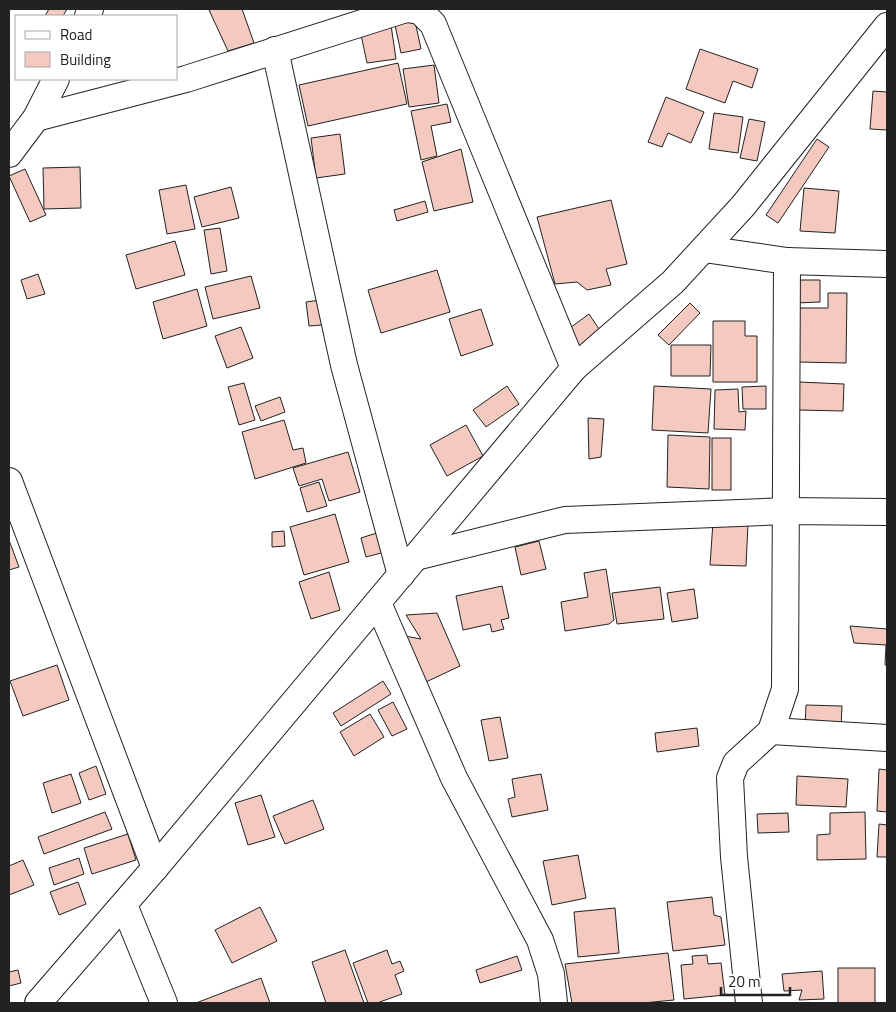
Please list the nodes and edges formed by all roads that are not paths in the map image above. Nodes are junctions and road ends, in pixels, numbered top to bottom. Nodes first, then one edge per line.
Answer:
1 (407, 9) edge
2 (887, 26) edge
3 (275, 50) junction
4 (55, 80) edge
5 (36, 118) junction
6 (9, 154) edge
7 (704, 249) junction
8 (786, 261) junction
9 (887, 264) edge
10 (574, 368) junction
11 (9, 480) edge
12 (786, 510) junction
13 (887, 512) edge
14 (409, 566) junction
15 (378, 603) junction
16 (771, 731) junction
17 (887, 738) edge
18 (155, 868) junction
19 (124, 904) junction
20 (38, 1003) edge
21 (164, 1003) edge
22 (554, 1003) edge
23 (748, 1003) edge

1 - 3 street
1 - 10 street
2 - 7 street
3 - 5 street
3 - 14 street
4 - 5 street
5 - 6 street
7 - 8 street
7 - 10 street
8 - 9 street
8 - 12 street
10 - 14 street
11 - 18 street
12 - 13 street
12 - 14 street
12 - 16 street
14 - 15 street
15 - 18 street
15 - 22 street
16 - 17 street
16 - 23 street
18 - 19 street
19 - 20 street
19 - 21 street

